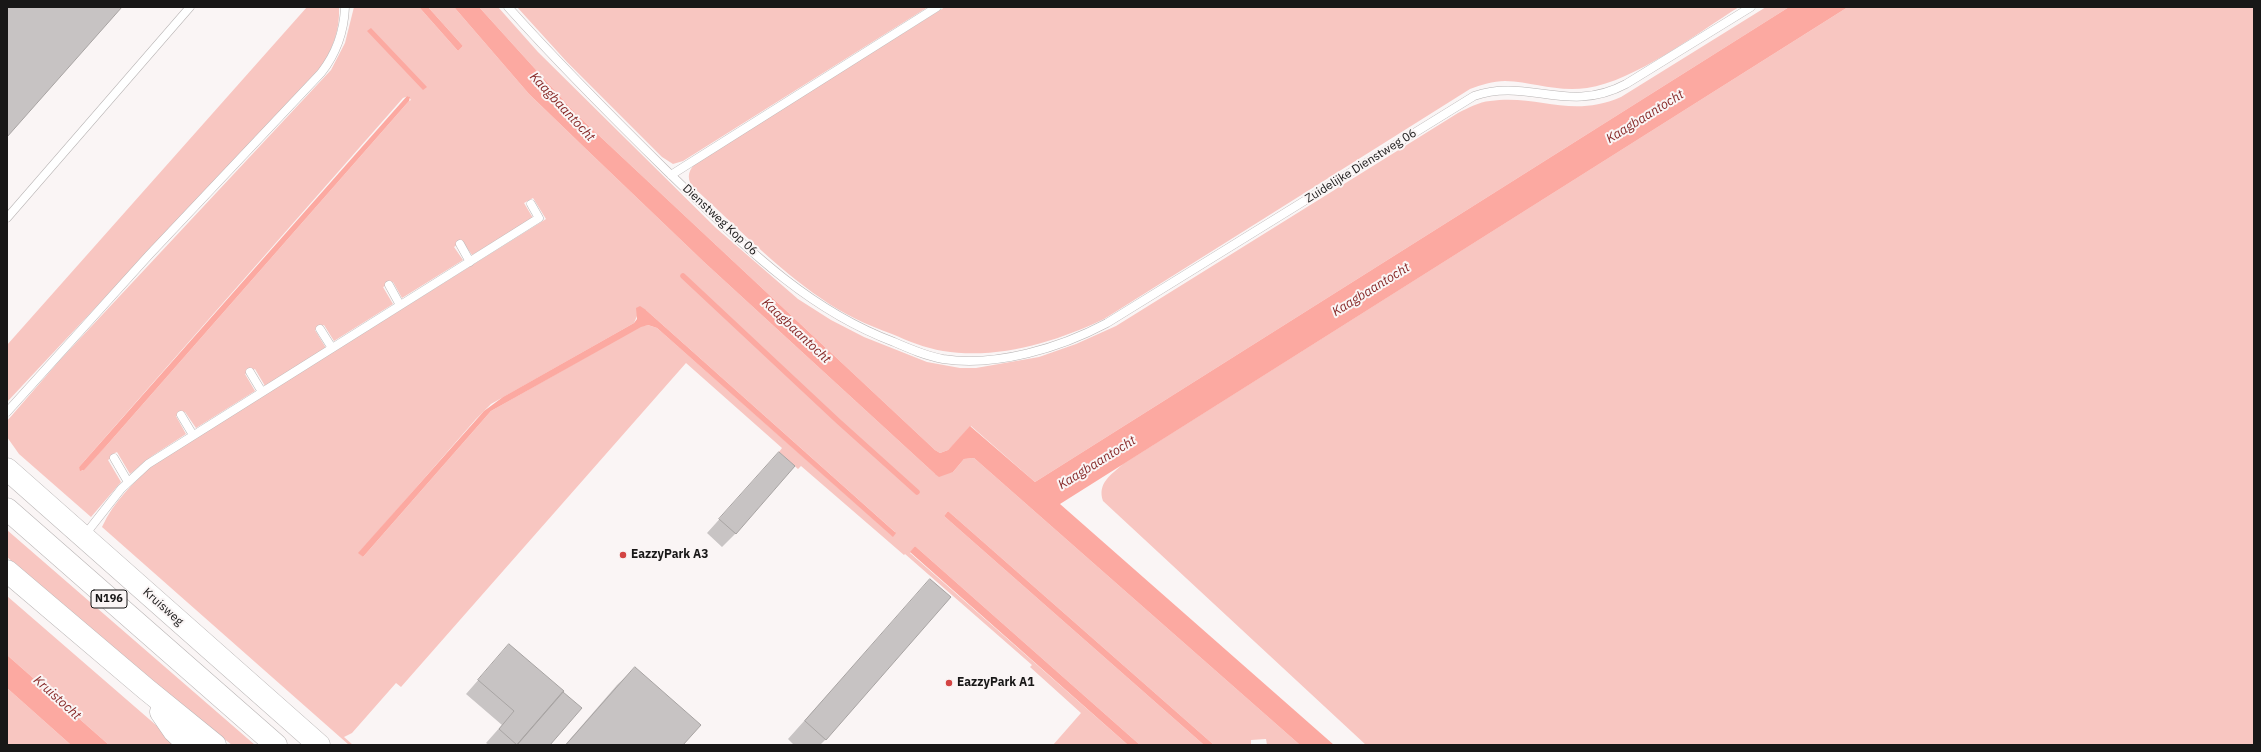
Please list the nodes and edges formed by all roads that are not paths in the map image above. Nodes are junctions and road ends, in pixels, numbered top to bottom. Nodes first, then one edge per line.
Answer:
1 (190, 7) edge
2 (345, 7) edge
3 (508, 7) edge
4 (937, 7) edge
5 (1751, 7) edge
6 (671, 175) junction
7 (530, 204) dead end
8 (7, 218) edge
9 (460, 244) dead end
10 (470, 262) junction
11 (389, 285) dead end
12 (400, 306) junction
13 (320, 329) dead end
14 (332, 348) junction
15 (977, 360) joint
16 (250, 372) dead end
17 (262, 392) junction
18 (7, 412) edge
19 (181, 415) dead end
20 (193, 435) junction
21 (114, 458) dead end
22 (7, 468) edge
23 (128, 482) junction
24 (7, 509) edge
25 (84, 537) junction
26 (7, 571) edge
27 (146, 689) junction
28 (189, 745) edge
29 (215, 745) edge
30 (276, 745) edge
31 (319, 745) edge

1 - 8 lane
2 - 18 lane
3 - 6 lane, Dienstweg Kop 06
4 - 6 lane
5 - 15 lane, Zuidelijke Dienstweg 06
6 - 15 lane, Dienstweg Kop 06
7 - 10 lane
9 - 10 lane
10 - 12 lane
11 - 12 lane
12 - 14 lane
13 - 14 lane
14 - 17 lane
16 - 17 lane
17 - 20 lane
19 - 20 lane
20 - 23 lane
21 - 23 lane
22 - 25 main road, Kruisweg
23 - 25 lane
24 - 30 main road, N196
25 - 31 main road, Kruisweg
26 - 27 main road
27 - 28 main road
27 - 29 main road

